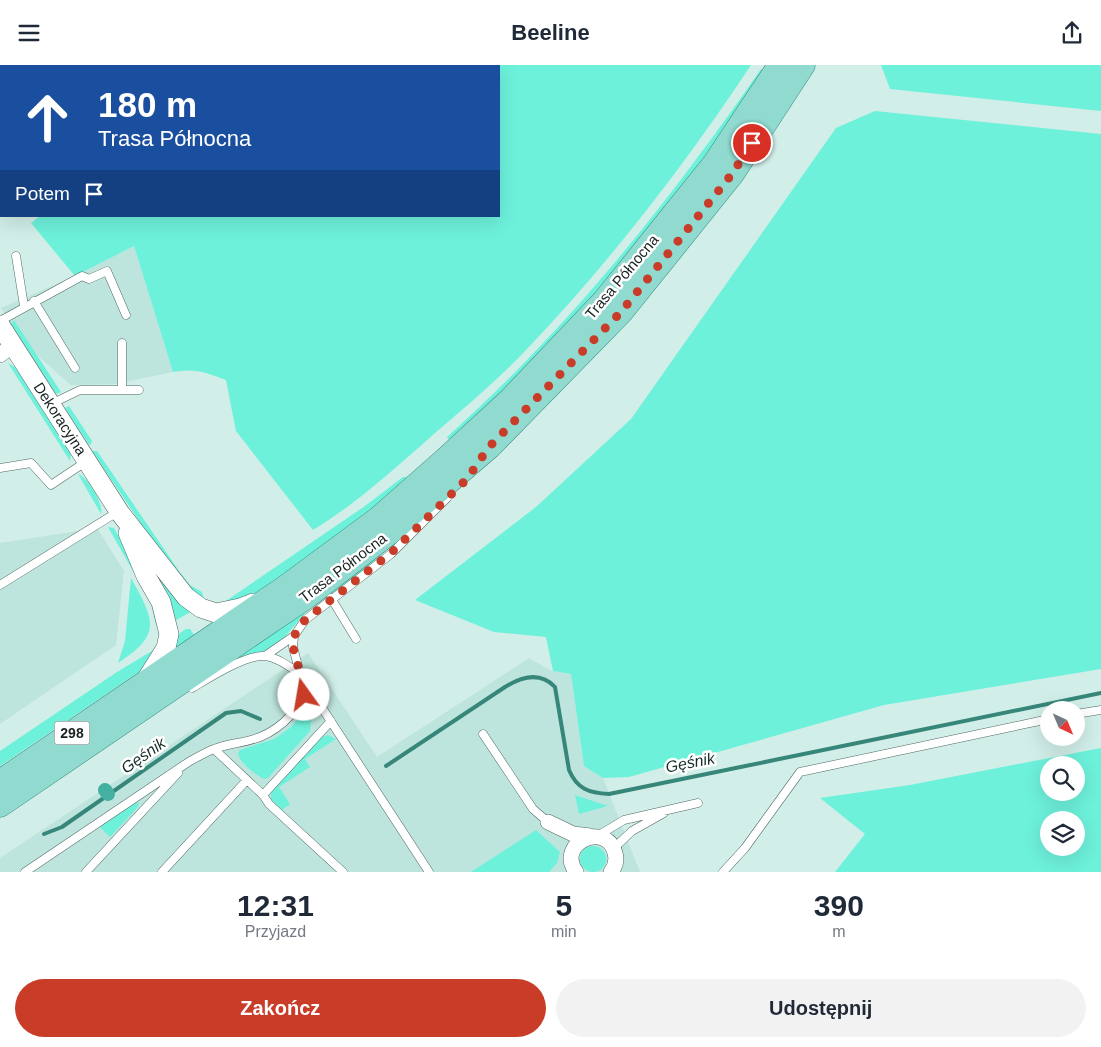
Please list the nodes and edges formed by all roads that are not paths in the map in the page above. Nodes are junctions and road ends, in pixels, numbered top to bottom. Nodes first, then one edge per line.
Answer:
1 (780, 65) edge
2 (803, 65) edge
3 (16, 256) dead end
4 (34, 301) junction
5 (24, 306) junction
6 (126, 315) dead end
7 (0, 321) edge
8 (0, 325) edge
9 (122, 343) dead end
10 (6, 350) edge
11 (75, 368) dead end
12 (122, 390) junction
13 (139, 390) dead end
14 (51, 404) junction
15 (489, 447) junction
16 (87, 461) junction
17 (0, 468) edge
18 (467, 479) dead end
19 (455, 490) dead end
20 (119, 512) junction
21 (0, 585) edge
22 (286, 587) junction
23 (331, 598) junction
24 (294, 636) junction
25 (356, 639) dead end
26 (265, 656) junction
27 (300, 674) junction
28 (144, 684) junction
29 (307, 684) junction
30 (180, 695) dead end
31 (164, 705) dead end
32 (1101, 710) edge
33 (1085, 713) edge
34 (331, 721) junction
35 (1040, 721) edge
36 (123, 722) junction
37 (483, 733) dead end
38 (214, 749) junction
39 (190, 761) junction
40 (247, 780) junction
41 (0, 782) edge
42 (263, 795) junction
43 (698, 803) dead end
44 (0, 805) edge
45 (672, 808) junction
46 (548, 822) junction
47 (593, 836) junction
48 (615, 864) edge
49 (570, 865) edge
50 (25, 872) edge
51 (86, 872) edge
52 (162, 872) edge
53 (343, 872) edge
54 (429, 872) edge
55 (723, 872) edge

1 - 22 main road, Trasa Północna / 298
2 - 15 main road, Trasa Północna / 298
3 - 5 lane
4 - 5 lane
4 - 6 lane
4 - 11 lane
5 - 7 lane
8 - 10 street, Dekoracyjna
9 - 12 lane
10 - 14 street, Dekoracyjna
12 - 13 lane
12 - 14 lane
14 - 16 street, Dekoracyjna
15 - 18 lane
15 - 36 main road, Trasa Północna / 298
16 - 17 lane
16 - 20 street, Dekoracyjna
19 - 23 lane
20 - 21 lane
20 - 22 street, Dekoracyjna
20 - 28 street, Dekoracyjna
22 - 28 main road, Trasa Północna / 298
23 - 24 lane
23 - 25 lane
24 - 26 lane
24 - 27 lane
26 - 27 lane
26 - 30 lane
27 - 29 lane
28 - 41 main road, Trasa Północna / 298
29 - 34 lane
29 - 38 lane
31 - 36 lane
32 - 33 lane
34 - 42 lane
34 - 54 lane
35 - 55 lane
36 - 44 main road, Trasa Północna / 298
37 - 46 lane
38 - 39 lane
38 - 40 lane
39 - 50 lane
39 - 51 lane
40 - 42 lane
40 - 52 lane
42 - 53 lane
43 - 45 lane
45 - 47 lane
45 - 48 lane
46 - 47 street
46 - 49 street
47 - 48 street
47 - 49 street

